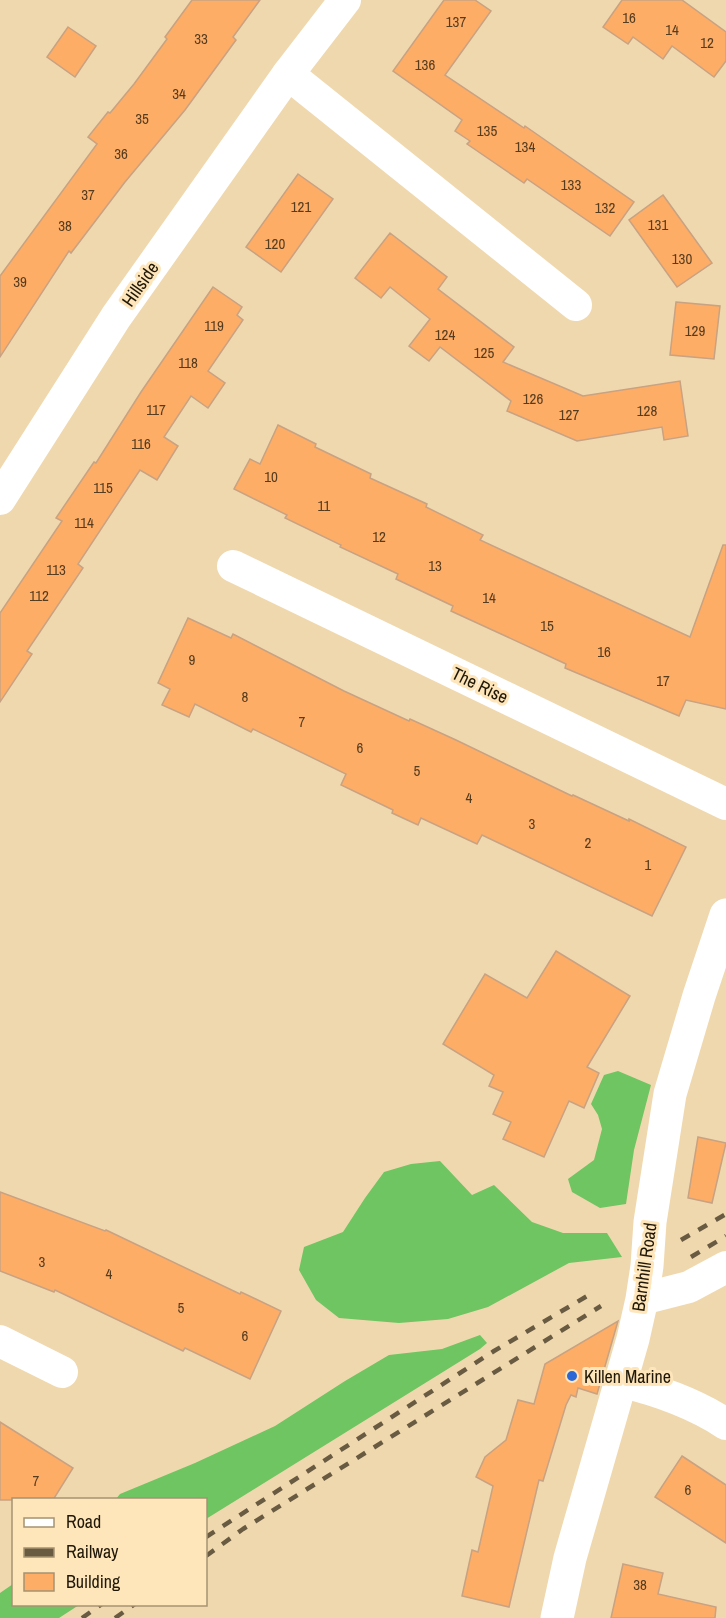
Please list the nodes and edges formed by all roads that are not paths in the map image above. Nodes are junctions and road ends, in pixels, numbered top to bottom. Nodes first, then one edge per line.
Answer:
1 (345, 0) edge
2 (288, 74) junction
3 (576, 305) dead end
4 (0, 499) edge
5 (233, 566) dead end
6 (726, 804) edge
7 (726, 915) edge
8 (726, 1267) edge
9 (642, 1299) junction
10 (0, 1341) edge
11 (62, 1372) dead end
12 (619, 1381) junction
13 (726, 1424) edge
14 (557, 1618) edge

1 - 2 street, Hillside
2 - 3 street
2 - 4 street, Hillside
5 - 6 street, The Rise
7 - 9 main road, Barnhill Road
8 - 9 street
9 - 12 main road, Barnhill Road
10 - 11 street
12 - 13 street
12 - 14 main road, Barnhill Road

